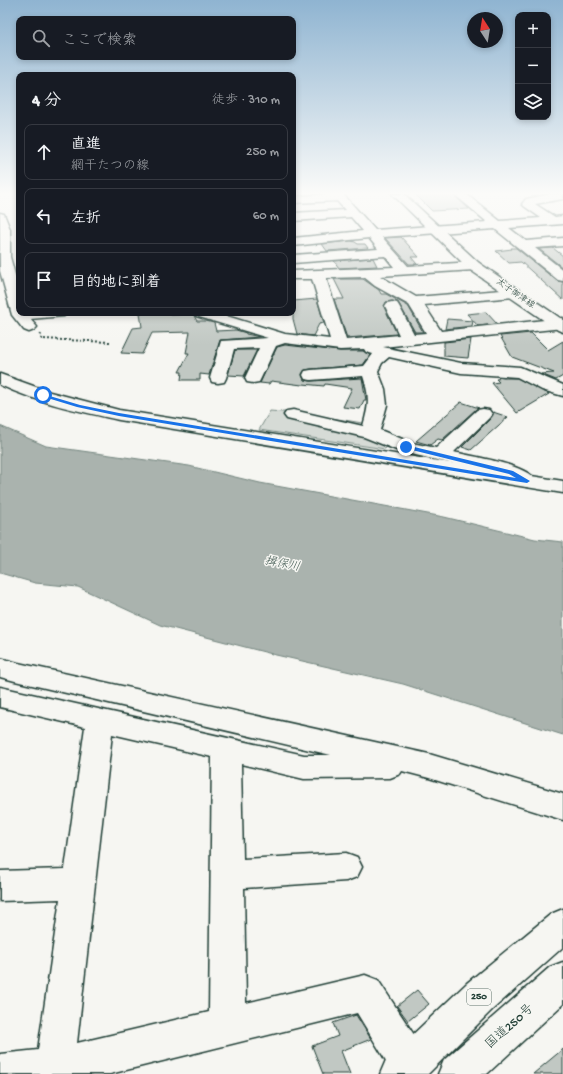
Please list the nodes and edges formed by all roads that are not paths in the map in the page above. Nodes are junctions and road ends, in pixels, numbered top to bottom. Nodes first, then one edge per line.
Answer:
1 (3, 244) edge
2 (380, 244) edge
3 (450, 244) edge
4 (535, 244) edge
5 (523, 245) joint
6 (16, 247) edge
7 (3, 248) junction
8 (387, 252) junction
9 (296, 259) edge
10 (563, 263) edge
11 (548, 265) junction
12 (474, 266) junction
13 (8, 270) edge
14 (404, 270) junction
15 (367, 273) junction
16 (296, 275) edge
17 (318, 275) junction
18 (563, 277) edge
19 (514, 293) junction
20 (16, 296) edge
21 (414, 302) junction
22 (392, 306) dead end
23 (22, 316) edge
24 (46, 316) edge
25 (209, 316) edge
26 (561, 324) edge
27 (433, 337) junction
28 (409, 339) junction
29 (276, 341) junction
30 (346, 345) junction
31 (385, 352) junction
32 (412, 357) junction
33 (370, 371) junction
34 (311, 375) dead end
35 (0, 378) edge
36 (218, 378) dead end
37 (253, 378) dead end
38 (563, 391) edge
39 (483, 414) dead end
40 (293, 415) dead end
41 (371, 429) junction
42 (440, 455) junction
43 (527, 481) junction
44 (563, 487) edge
45 (0, 667) edge
46 (0, 697) edge
47 (100, 720) junction
48 (226, 750) junction
49 (430, 766) junction
50 (563, 807) edge
51 (346, 867) dead end
52 (226, 875) junction
53 (79, 883) junction
54 (0, 886) edge
55 (563, 925) edge
56 (563, 980) edge
57 (228, 1026) junction
58 (405, 1069) edge
59 (55, 1071) edge
60 (0, 1073) edge
61 (458, 1074) edge

1 - 7 main road
2 - 8 main road
3 - 12 main road, 太子御津線
4 - 5 main road
5 - 11 main road
6 - 7 main road
7 - 13 main road
8 - 9 main road
8 - 14 main road
10 - 11 main road
11 - 18 main road
12 - 14 main road
12 - 19 main road, 太子御津線
13 - 20 main road
14 - 15 main road
15 - 17 main road
15 - 21 main road
16 - 17 main road
17 - 30 main road
19 - 21 main road
19 - 26 main road, 太子御津線
21 - 27 main road
22 - 28 main road
23 - 24 main road
25 - 29 main road
26 - 27 main road
27 - 28 main road
27 - 32 main road
28 - 30 main road
29 - 30 main road
29 - 36 main road
29 - 37 main road
30 - 31 main road
31 - 32 main road
31 - 33 main road
32 - 38 main road
33 - 34 main road
33 - 41 main road
35 - 43 main road
39 - 42 main road
40 - 41 main road
41 - 42 main road
42 - 43 main road
43 - 44 main road
45 - 49 main road
46 - 47 main road
47 - 48 main road
47 - 53 main road
48 - 49 main road
48 - 52 main road
49 - 50 main road
51 - 52 main road
52 - 57 main road
53 - 54 main road
53 - 59 main road
55 - 58 main road, 250
56 - 61 main road, 国道250号
57 - 58 main road
57 - 59 main road
59 - 60 main road

